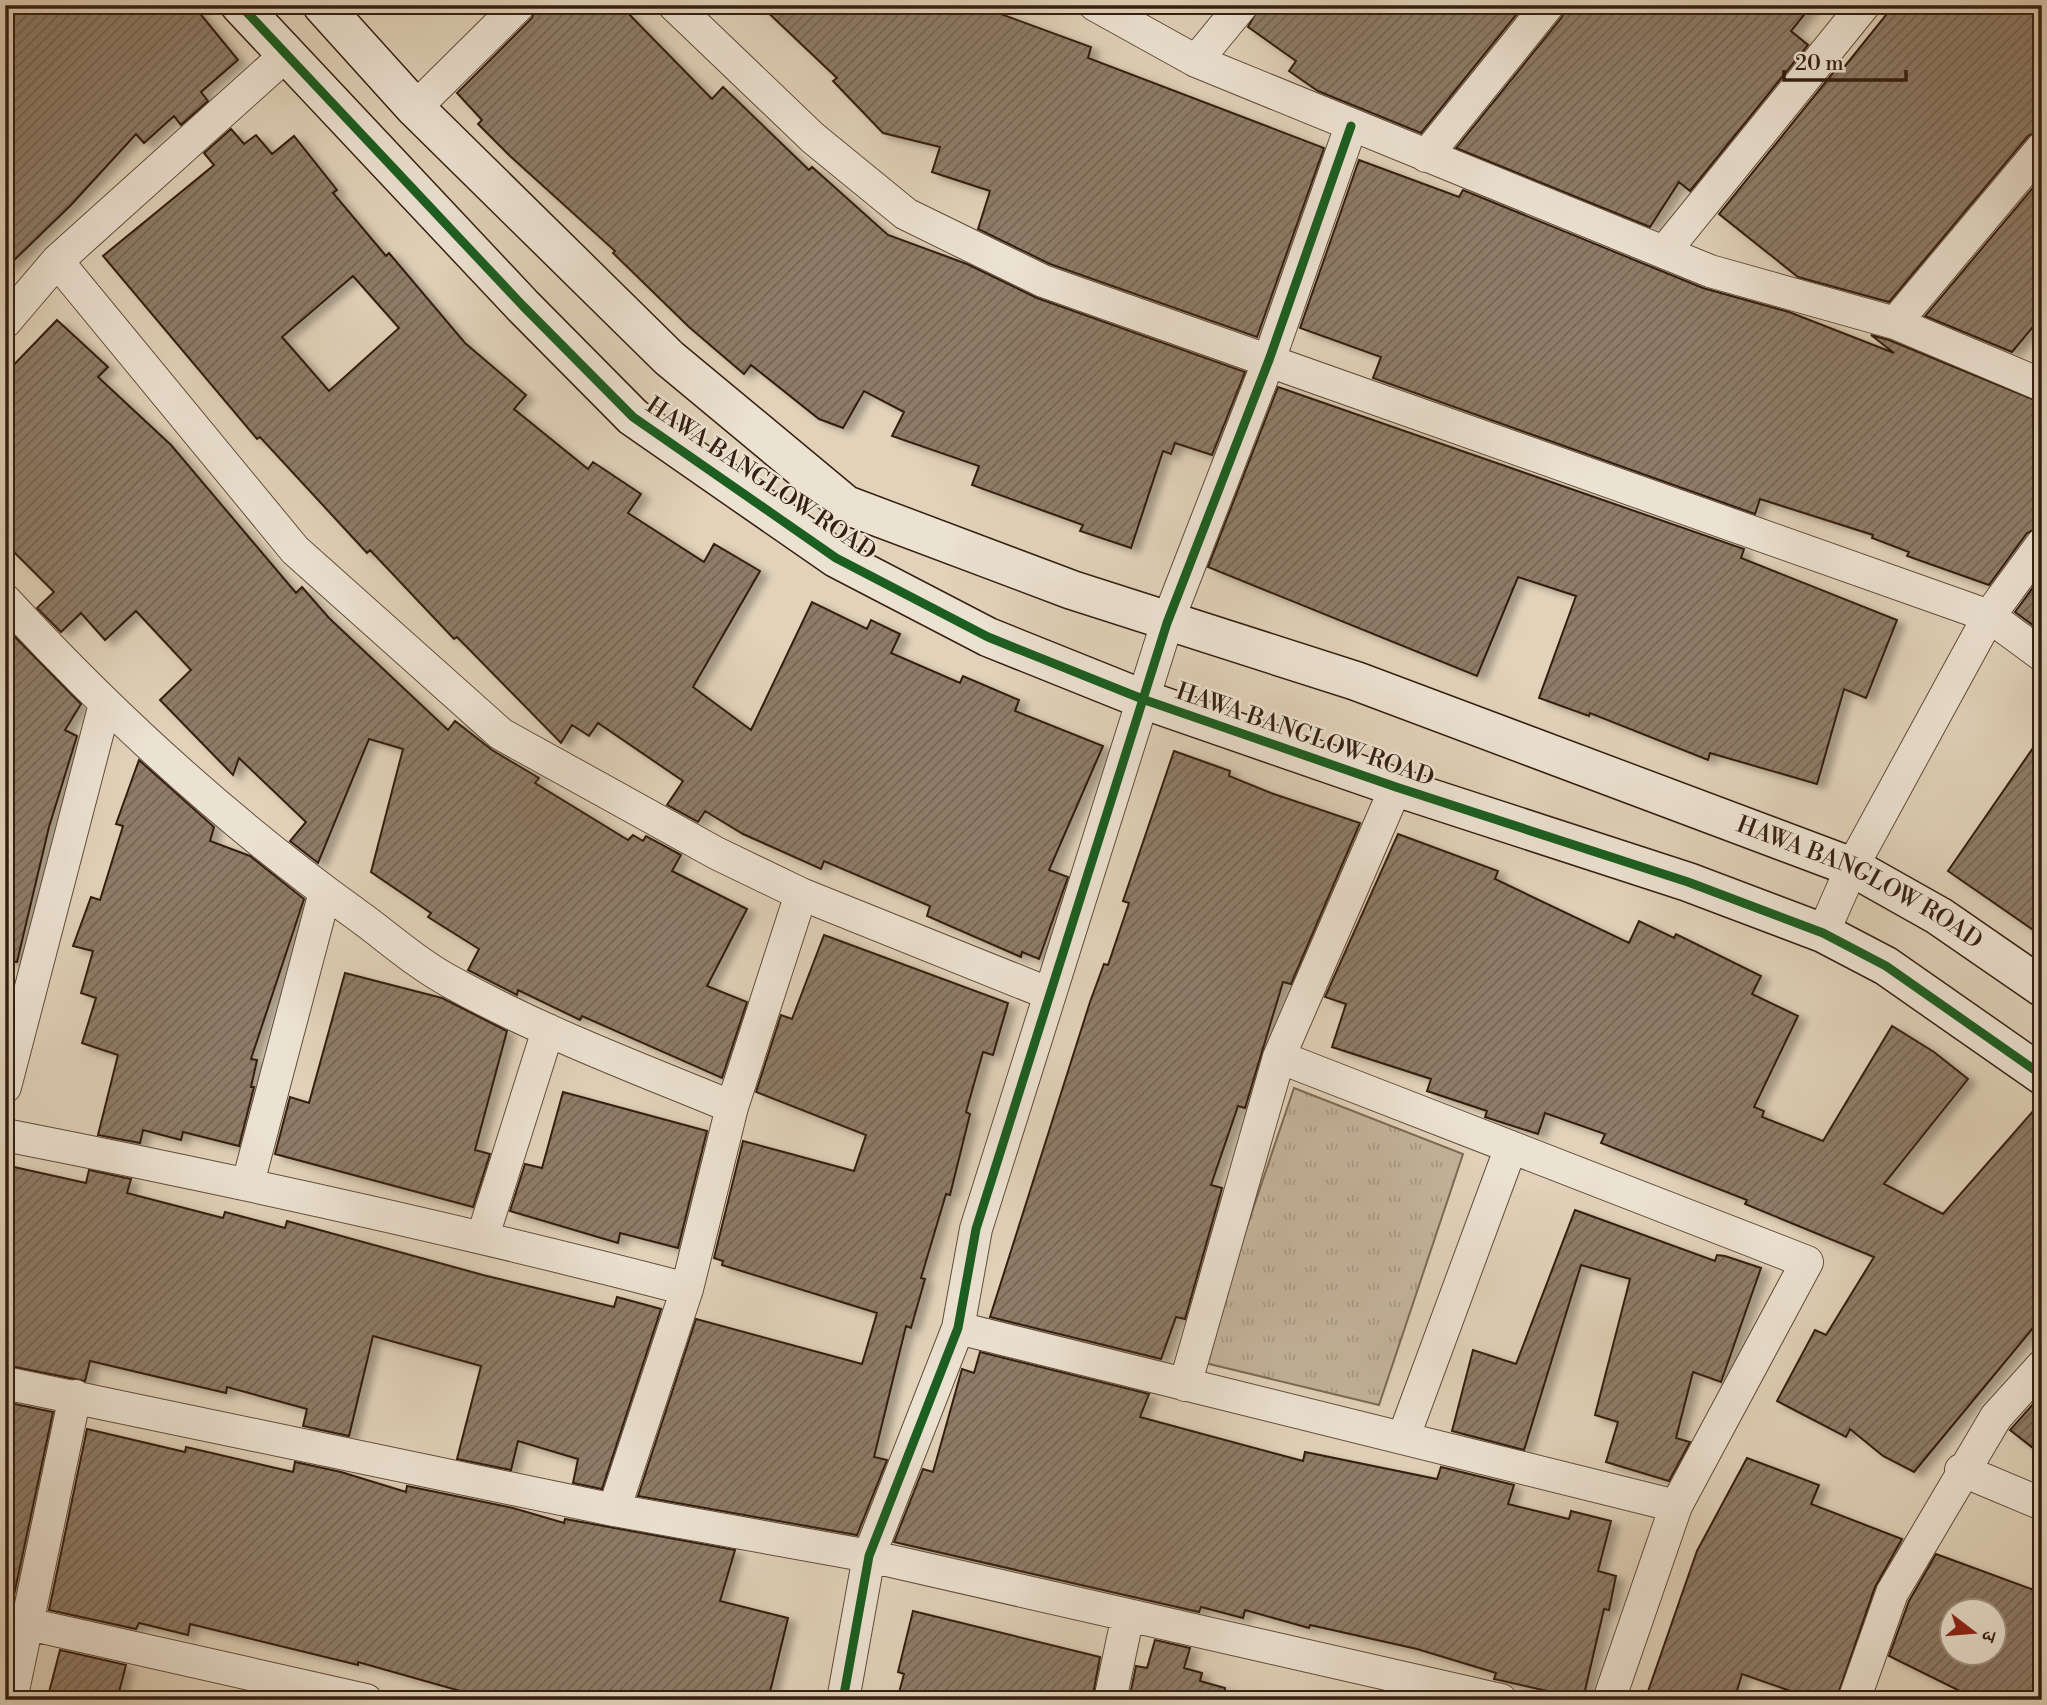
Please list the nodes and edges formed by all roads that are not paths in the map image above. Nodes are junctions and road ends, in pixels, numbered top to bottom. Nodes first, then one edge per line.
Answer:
1 (240, 5) edge
2 (322, 5) edge
3 (519, 5) edge
4 (674, 5) edge
5 (1095, 5) edge
6 (1242, 5) edge
7 (1548, 5) edge
8 (1864, 5) edge
9 (287, 54) junction
10 (1196, 61) junction
11 (415, 108) junction
12 (1351, 126) junction
13 (2042, 148) edge
14 (1426, 156) junction
15 (1664, 252) junction
16 (57, 261) junction
17 (5, 322) edge
18 (1895, 323) junction
19 (1269, 360) junction
20 (2042, 385) edge
21 (2042, 544) edge
22 (5, 600) edge
23 (1989, 616) junction
24 (1167, 623) junction
25 (2042, 655) edge
26 (1145, 700) junction
27 (105, 704) junction
28 (1396, 787) junction
29 (1852, 867) junction
30 (325, 892) junction
31 (801, 894) junction
32 (1823, 933) junction
33 (2042, 987) edge
34 (1050, 994) junction
35 (548, 1030) junction
36 (1279, 1057) junction
37 (2042, 1075) edge
38 (5, 1087) edge
39 (732, 1107) junction
40 (5, 1135) edge
41 (1511, 1147) junction
42 (247, 1183) junction
43 (483, 1236) junction
44 (687, 1289) junction
45 (958, 1328) junction
46 (2042, 1366) edge
47 (5, 1382) edge
48 (1185, 1384) junction
49 (75, 1396) junction
50 (1404, 1436) junction
51 (1961, 1470) junction
52 (2042, 1504) edge
53 (1676, 1506) junction
54 (614, 1510) junction
55 (869, 1556) junction
56 (1128, 1615) junction
57 (28, 1624) junction
58 (11, 1700) edge
59 (366, 1700) edge
60 (843, 1700) edge
61 (1110, 1700) edge
62 (1501, 1700) edge
63 (1609, 1700) edge
64 (1854, 1700) edge

1 - 9 street, HAWA BANGLOW ROAD
2 - 11 street, HAWA BANGLOW ROAD
3 - 11 street
4 - 19 street
5 - 10 street
6 - 10 street
7 - 14 street
8 - 15 street
9 - 16 street
9 - 26 street, HAWA BANGLOW ROAD
10 - 12 street
11 - 24 street, HAWA BANGLOW ROAD
12 - 14 street
12 - 19 street
13 - 18 street
14 - 15 street
15 - 18 street
16 - 17 street
16 - 31 street
18 - 20 street
19 - 23 street
19 - 24 street
21 - 23 street
22 - 27 street
23 - 25 street
23 - 29 street
24 - 26 street
24 - 29 street, HAWA BANGLOW ROAD
26 - 28 street, HAWA BANGLOW ROAD
26 - 34 street
27 - 30 street
27 - 38 street
28 - 32 street, HAWA BANGLOW ROAD
28 - 36 street
29 - 32 street
29 - 33 street, HAWA BANGLOW ROAD
30 - 35 street
30 - 42 street
31 - 34 street
31 - 39 street
32 - 37 street, HAWA BANGLOW ROAD
34 - 45 street
35 - 39 street
35 - 43 street
36 - 41 street
36 - 48 street
39 - 44 street
40 - 42 street
41 - 50 street
41 - 53 street
42 - 43 street
43 - 44 street
44 - 54 street
45 - 48 street
45 - 55 street
46 - 51 street
47 - 49 street
48 - 50 street
49 - 54 street
49 - 57 street
50 - 53 street
51 - 52 street
51 - 64 street
53 - 63 street
54 - 55 street
55 - 56 street
55 - 60 street
56 - 61 street
56 - 62 street
57 - 58 street
57 - 59 street

